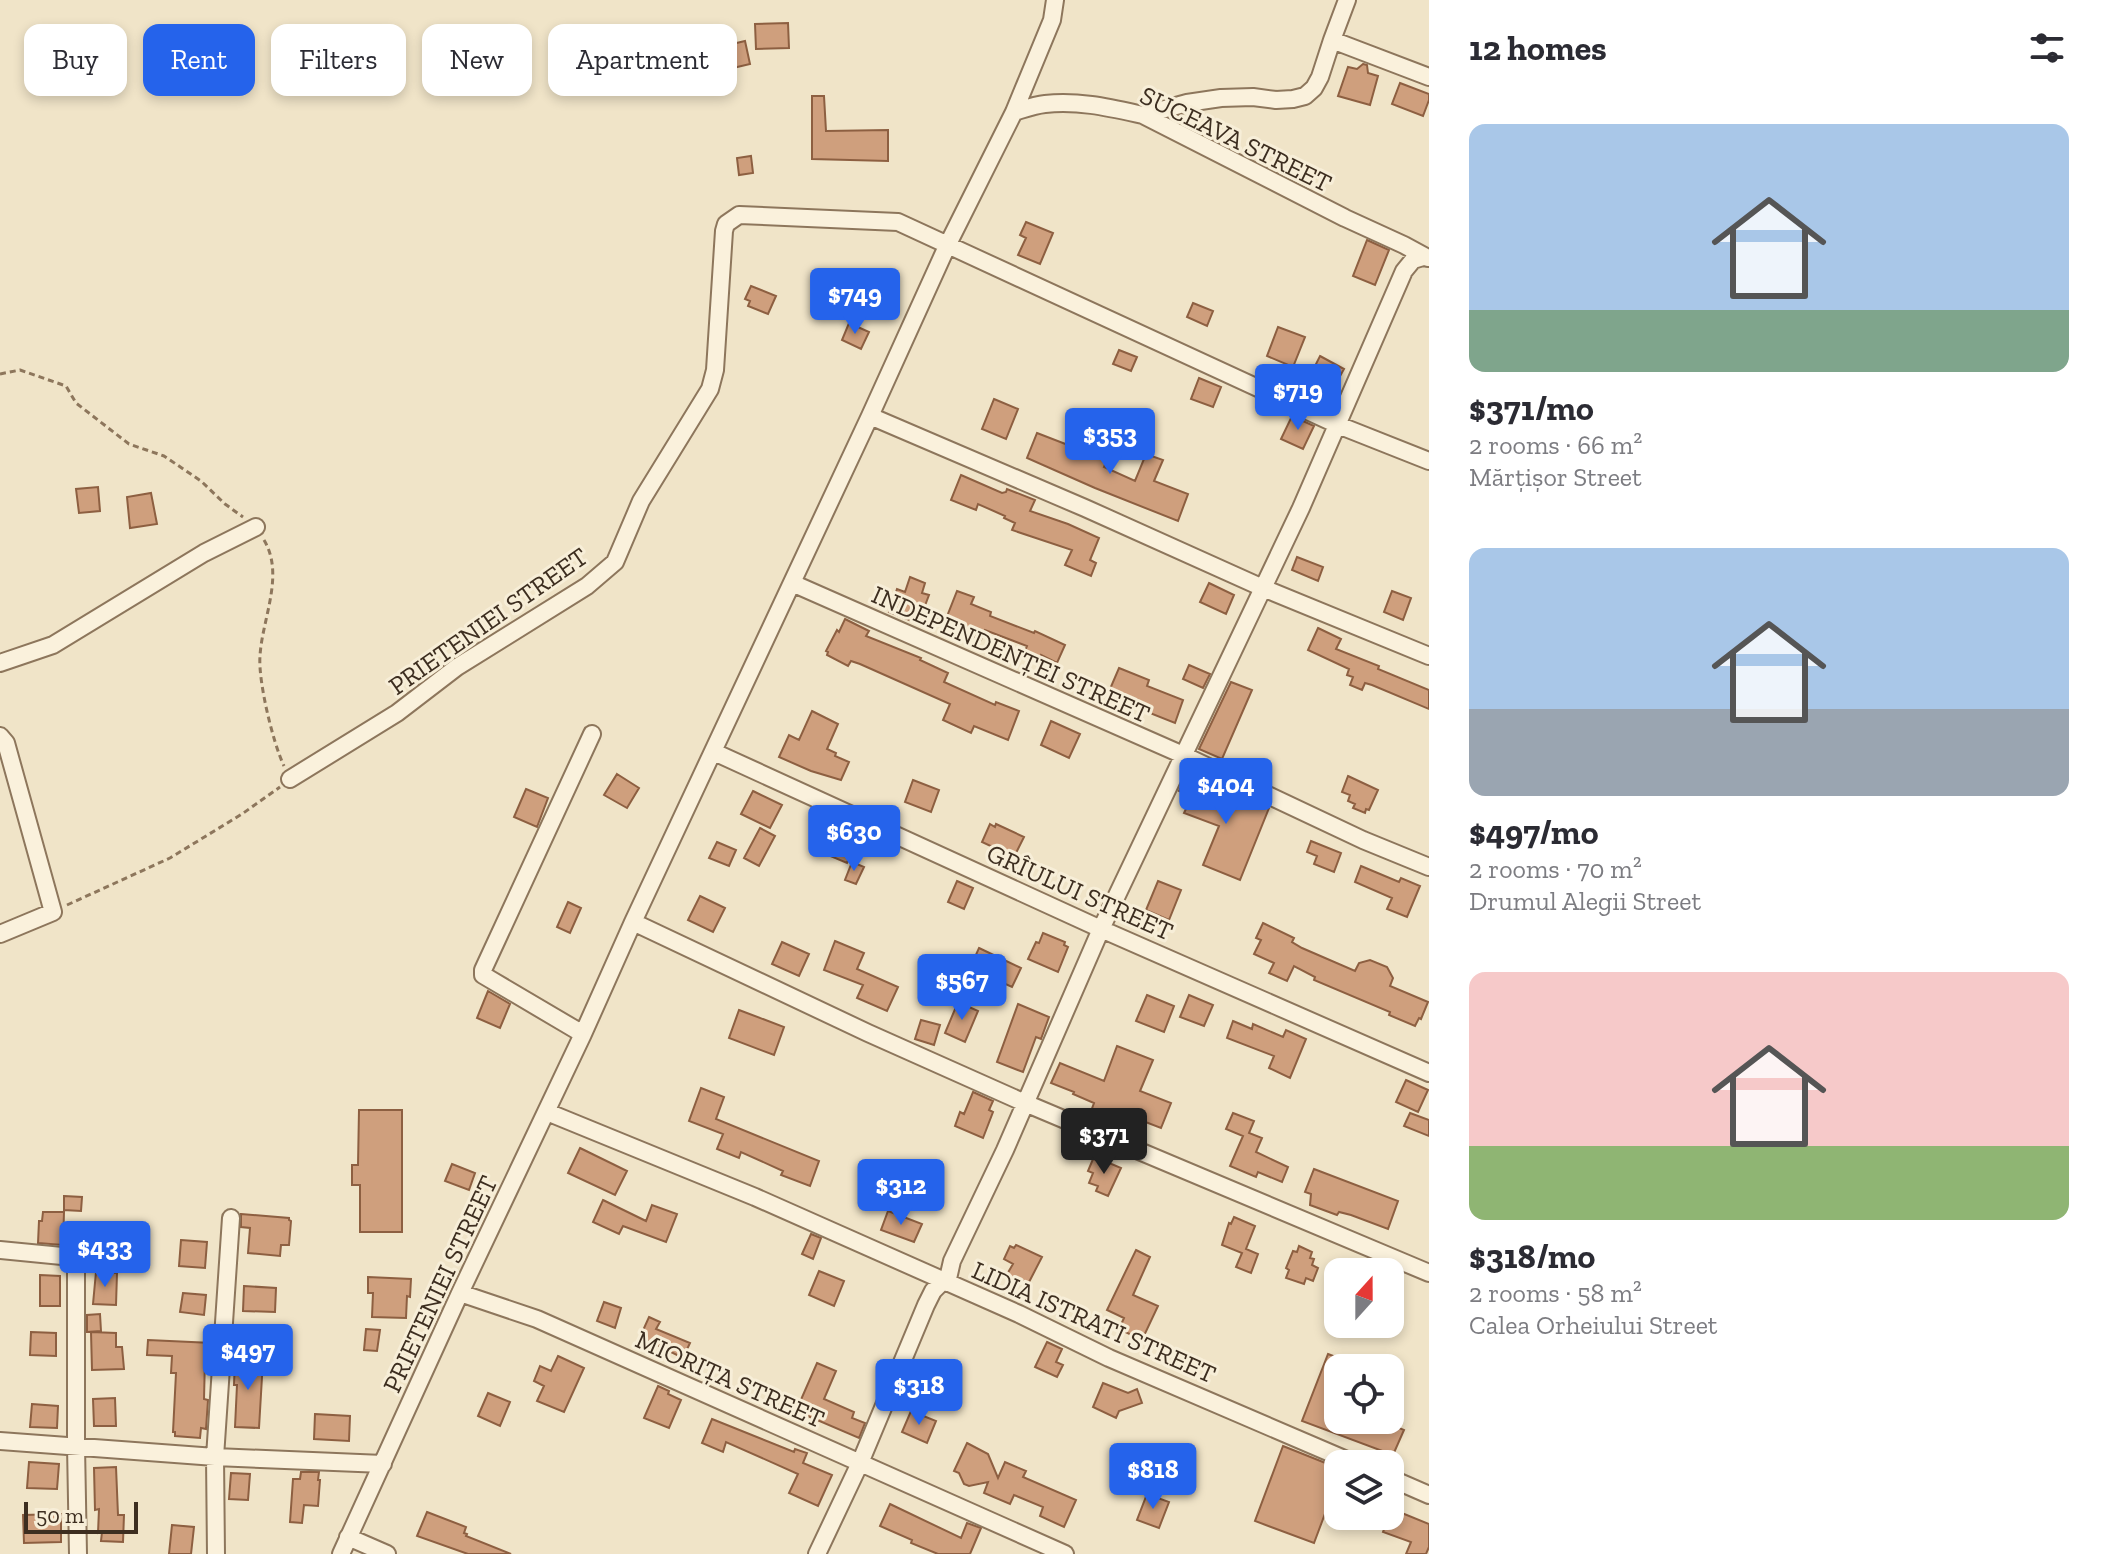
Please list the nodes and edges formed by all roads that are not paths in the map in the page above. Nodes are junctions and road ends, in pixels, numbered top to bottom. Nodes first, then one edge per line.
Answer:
1 (1055, 0) edge
2 (1347, 0) edge
3 (1332, 40) junction
4 (1429, 77) edge
5 (1014, 112) junction
6 (1143, 115) junction
7 (948, 244) junction
8 (1426, 258) edge
9 (870, 416) junction
10 (1338, 425) junction
11 (1429, 461) edge
12 (256, 527) road end
13 (792, 583) junction
14 (1263, 588) junction
15 (1429, 656) edge
16 (0, 663) edge
17 (592, 734) dead end
18 (0, 736) edge
19 (714, 752) junction
20 (1183, 755) junction
21 (290, 779) road end
22 (1429, 867) edge
23 (633, 922) junction
24 (1101, 929) junction
25 (0, 934) edge
26 (583, 1034) junction
27 (1429, 1073) edge
28 (1025, 1103) junction
29 (547, 1112) junction
30 (231, 1218) dead end
31 (0, 1250) edge
32 (1429, 1273) edge
33 (945, 1282) junction
34 (460, 1293) junction
35 (0, 1441) edge
36 (76, 1446) junction
37 (1324, 1450) edge
38 (215, 1457) junction
39 (860, 1463) junction
40 (383, 1464) junction
41 (1404, 1484) edge
42 (1429, 1495) edge
43 (348, 1537) junction
44 (78, 1554) edge
45 (216, 1554) edge
46 (341, 1554) edge
47 (387, 1554) edge
48 (817, 1554) edge
49 (1065, 1554) edge

1 - 5 street, PRIETENIEI STREET
2 - 3 street
3 - 4 street
3 - 6 street
5 - 6 street, SUCEAVA STREET
5 - 7 street, PRIETENIEI STREET
6 - 8 street, SUCEAVA STREET
7 - 9 street, PRIETENIEI STREET
7 - 10 street
7 - 21 street, PRIETENIEI STREET
8 - 10 street
9 - 13 street, PRIETENIEI STREET
9 - 14 street
10 - 11 street
10 - 14 street
12 - 16 street
13 - 19 street, PRIETENIEI STREET
13 - 20 street, INDEPENDENȚEI STREET
14 - 15 street
14 - 20 street
17 - 26 street
18 - 25 street
19 - 23 street, PRIETENIEI STREET
19 - 24 street, GRÎULUI STREET
20 - 22 street, INDEPENDENȚEI STREET
20 - 24 street
23 - 26 street, PRIETENIEI STREET
23 - 28 street
24 - 27 street, GRÎULUI STREET
24 - 28 street
26 - 29 street, PRIETENIEI STREET
28 - 32 street
28 - 33 street
29 - 33 street, LIDIA ISTRATI STREET
29 - 34 street, PRIETENIEI STREET
30 - 38 street
31 - 36 street
33 - 37 street, LIDIA ISTRATI STREET
33 - 39 street
34 - 39 street, MIORIȚA STREET
34 - 40 street, PRIETENIEI STREET
35 - 36 street
36 - 38 street
36 - 44 street
38 - 40 street
38 - 45 street
39 - 48 street
39 - 49 street, MIORIȚA STREET
40 - 43 street, PRIETENIEI STREET
41 - 42 street
43 - 46 street, PRIETENIEI STREET
43 - 47 street

